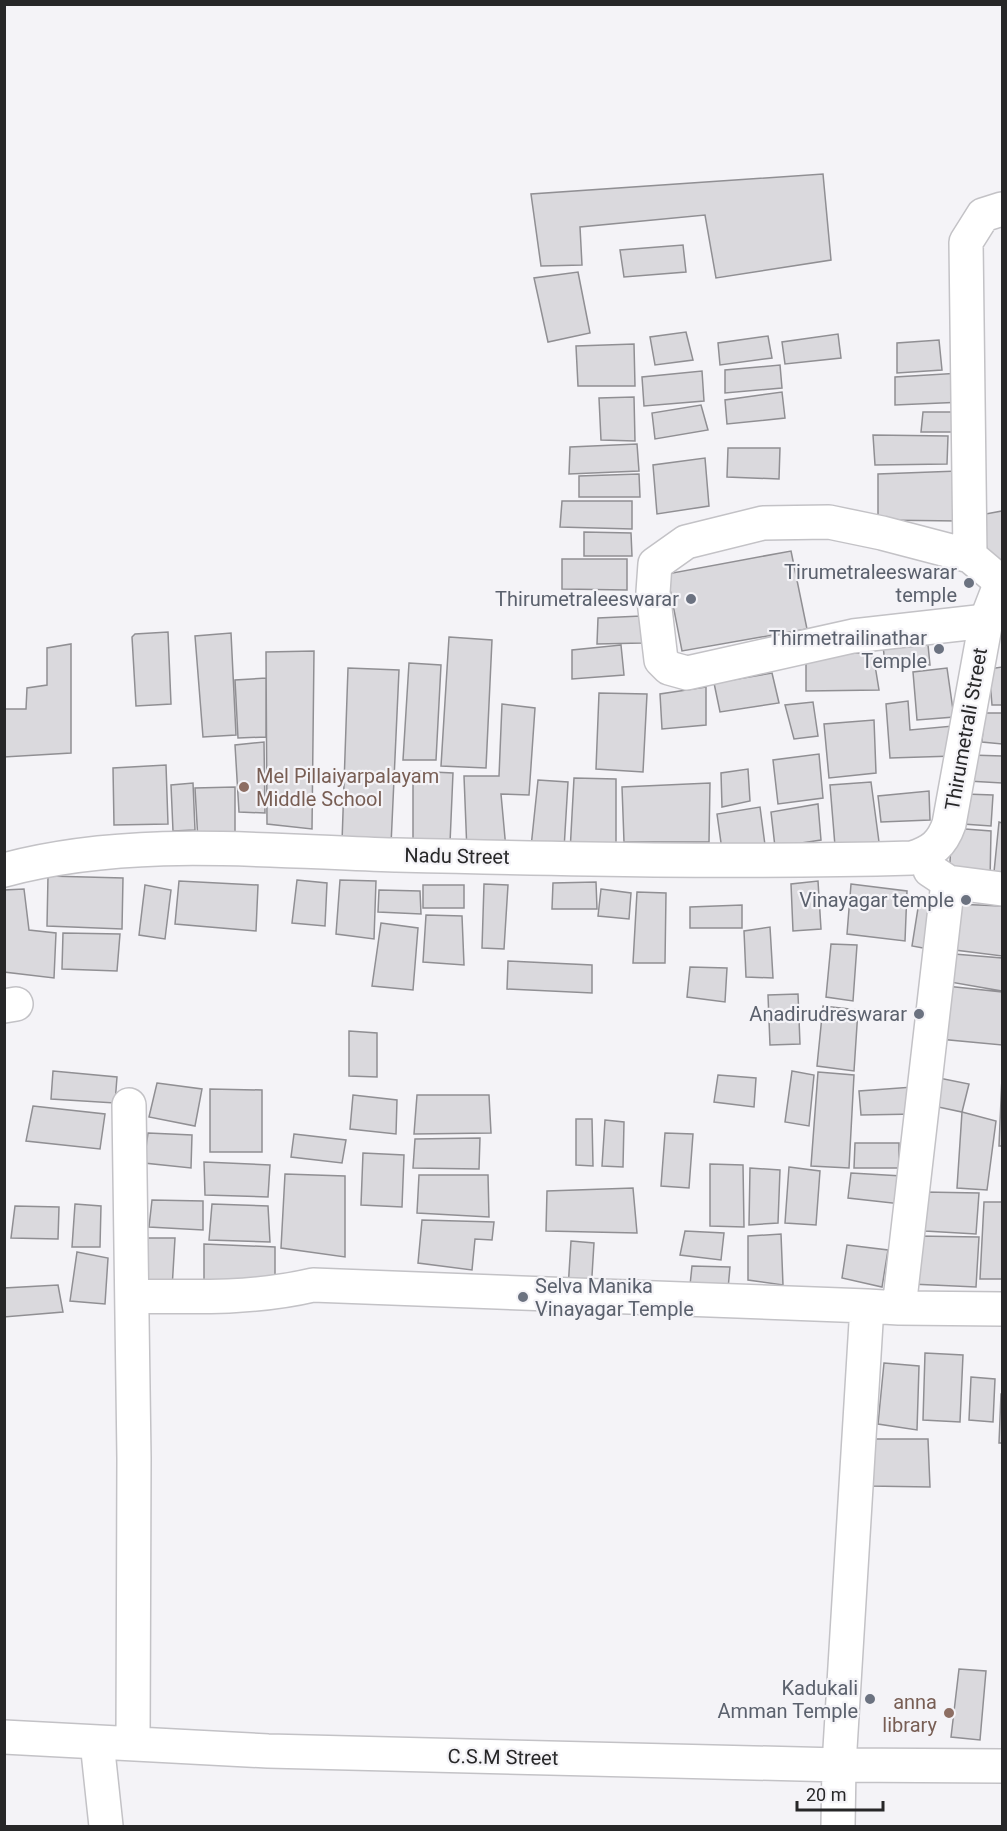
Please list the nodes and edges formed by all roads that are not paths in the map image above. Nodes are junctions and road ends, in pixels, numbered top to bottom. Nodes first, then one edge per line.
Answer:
1 (1002, 209) edge
2 (970, 556) junction
3 (1002, 584) edge
4 (986, 621) junction
5 (912, 858) junction
6 (4, 870) edge
7 (948, 882) junction
8 (1002, 889) edge
9 (129, 1106) dead end
10 (132, 1296) junction
11 (867, 1306) junction
12 (898, 1308) junction
13 (1002, 1309) edge
14 (4, 1737) edge
15 (97, 1742) junction
16 (133, 1744) junction
17 (839, 1765) junction
18 (1002, 1766) edge
19 (106, 1827) edge
20 (838, 1827) edge

1 - 2 street
2 - 3 street
2 - 4 street
3 - 4 street, Thirumetrali Street
4 - 5 street, Thirumetrali Street
5 - 6 street, Nadu Street
5 - 7 street
7 - 8 street
7 - 12 street
9 - 10 street
10 - 11 street
10 - 16 street
11 - 12 street
11 - 17 street
12 - 13 street
14 - 15 street, C.S.M Street
15 - 16 street, C.S.M Street
15 - 19 street
16 - 17 street, C.S.M Street
17 - 18 street, C.S.M Street
17 - 20 street

